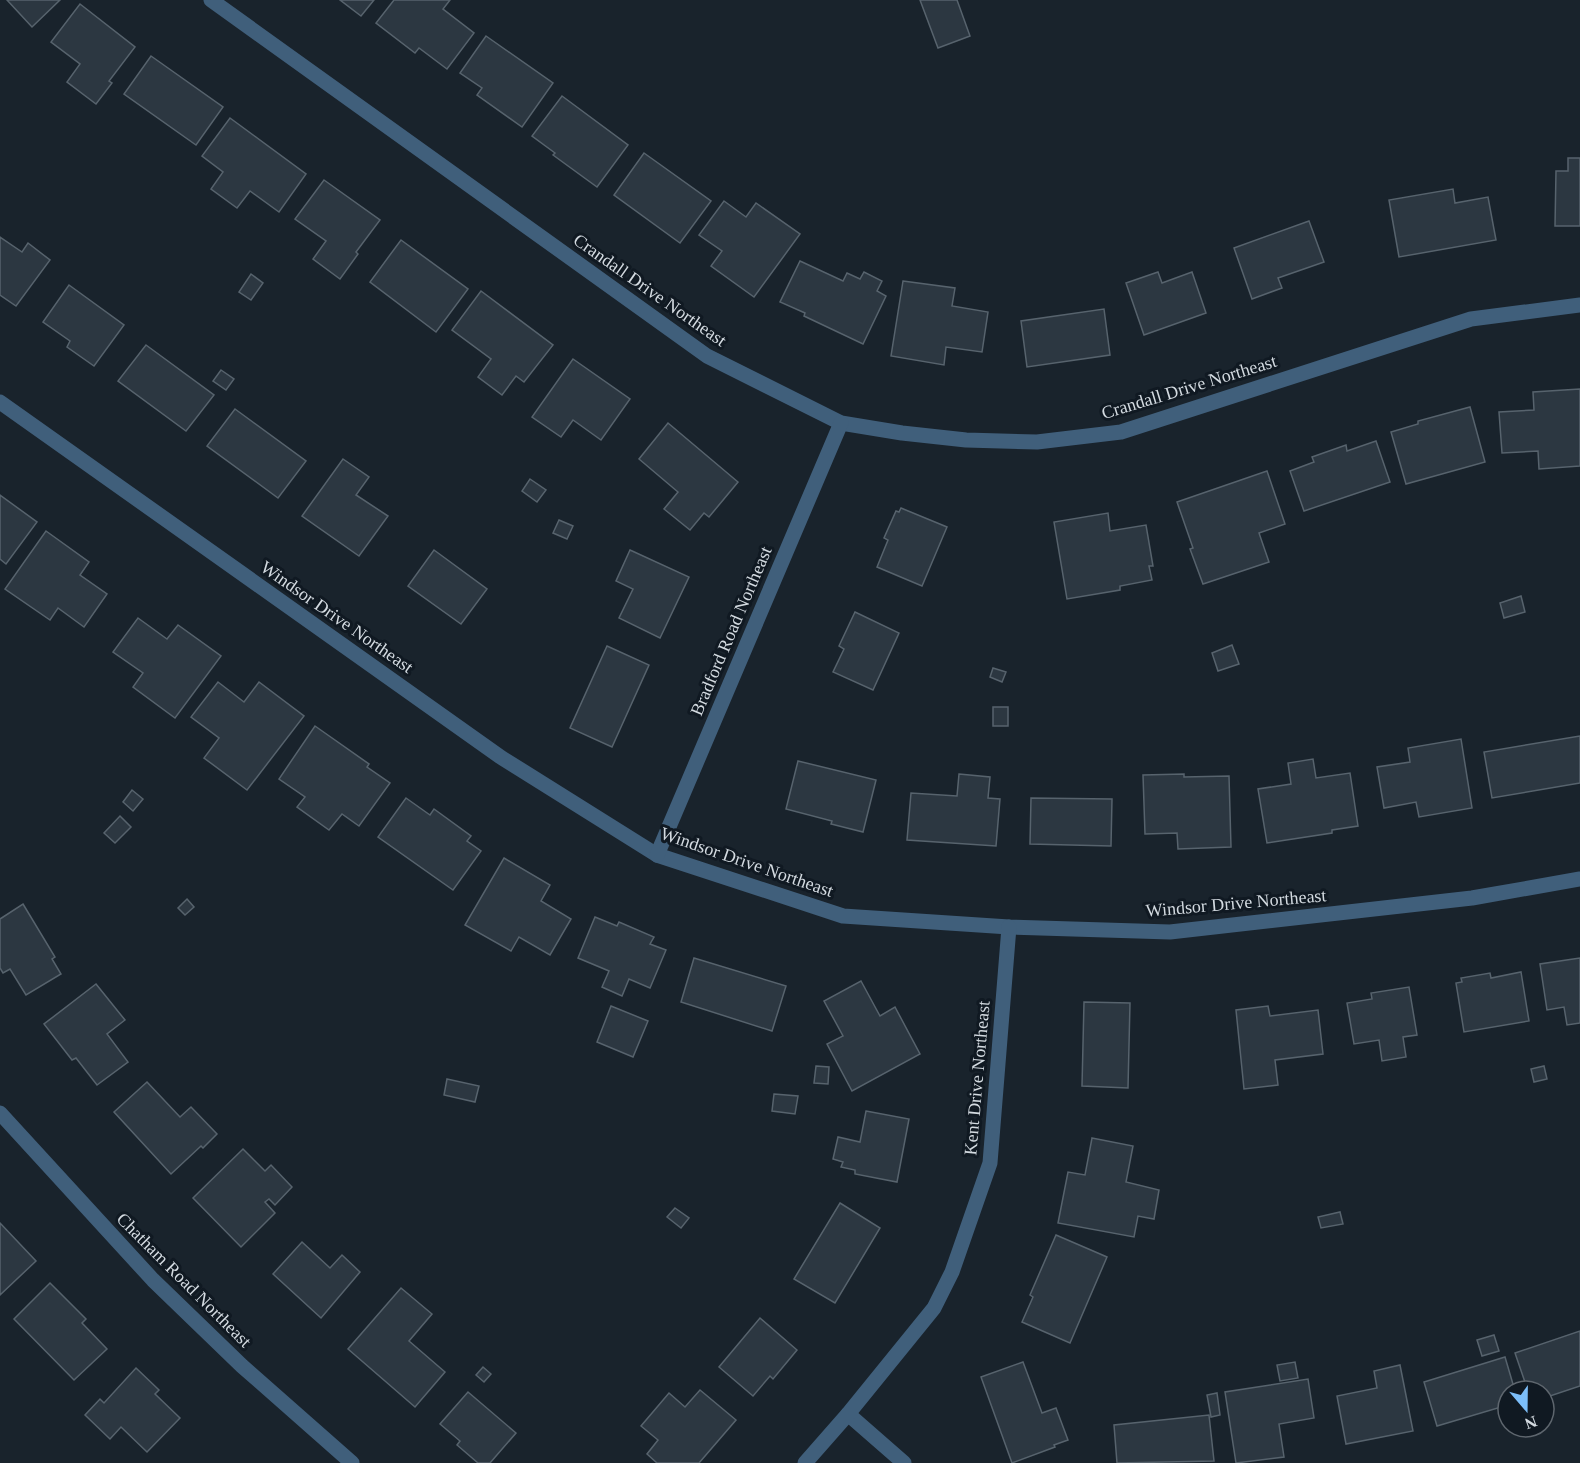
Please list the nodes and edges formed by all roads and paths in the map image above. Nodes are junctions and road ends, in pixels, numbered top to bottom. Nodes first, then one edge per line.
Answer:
1 (211, 0) edge
2 (1580, 306) edge
3 (0, 402) edge
4 (841, 423) junction
5 (657, 855) junction
6 (1580, 879) edge
7 (1009, 927) junction
8 (0, 1113) edge
9 (848, 1414) junction
10 (352, 1463) edge
11 (805, 1463) edge
12 (904, 1463) edge

1 - 4 street, Crandall Drive Northeast
2 - 4 street, Crandall Drive Northeast
3 - 5 street, Windsor Drive Northeast
4 - 5 street, Bradford Road Northeast
5 - 7 street, Windsor Drive Northeast
6 - 7 street, Windsor Drive Northeast
7 - 9 street, Kent Drive Northeast
8 - 10 street, Chatham Road Northeast
9 - 11 street, Kent Drive Northeast
9 - 12 street

